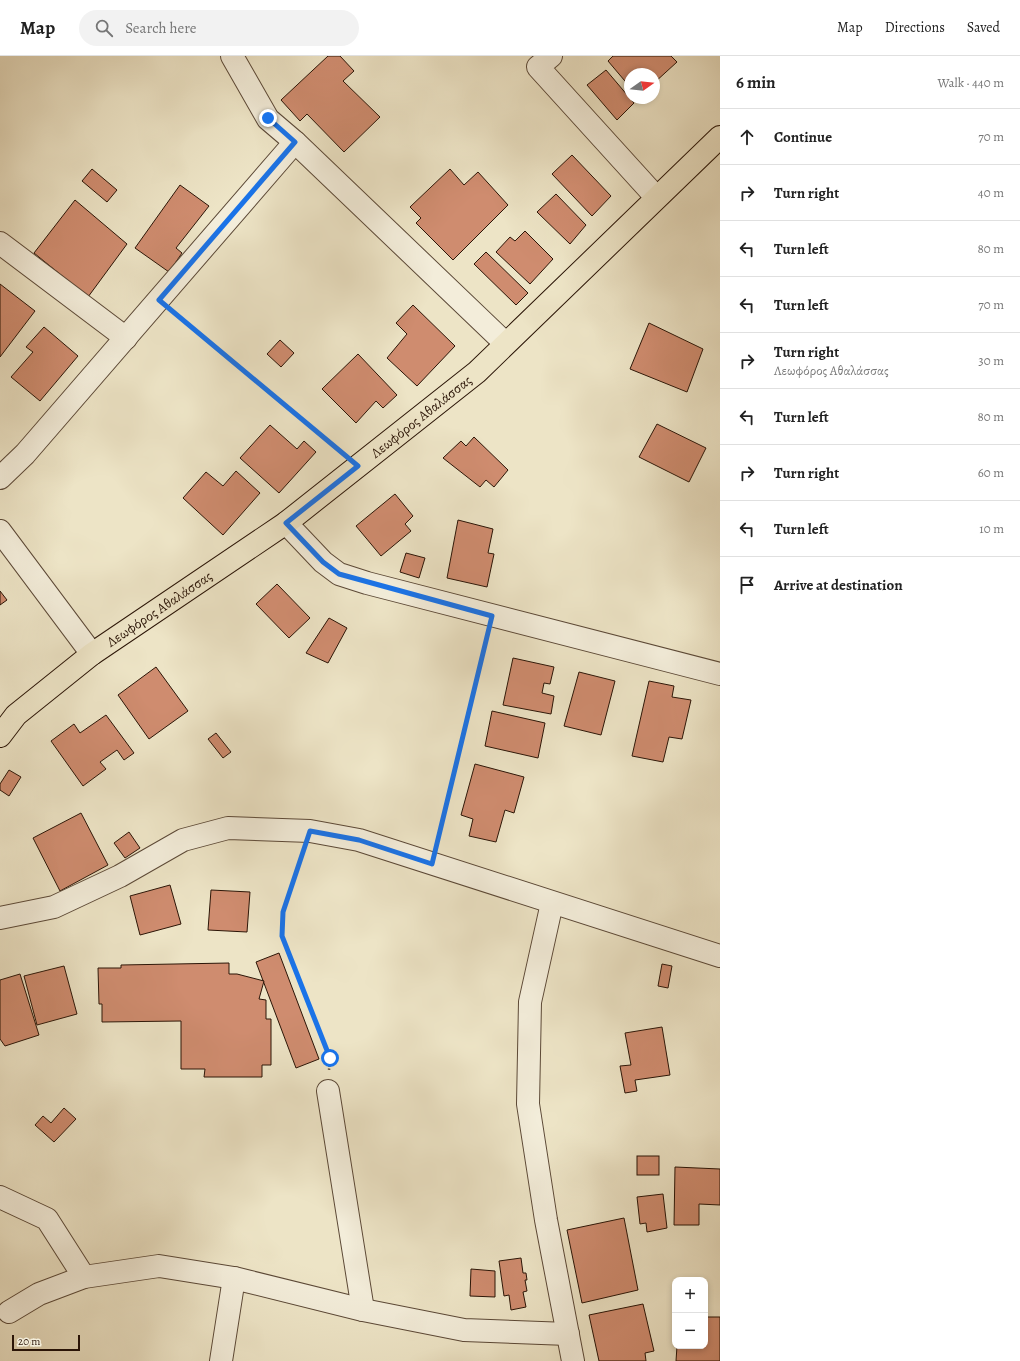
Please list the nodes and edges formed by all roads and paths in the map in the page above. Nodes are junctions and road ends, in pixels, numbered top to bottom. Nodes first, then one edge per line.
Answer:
1 (232, 56) edge
2 (539, 60) edge
3 (720, 138) edge
4 (295, 142) junction
5 (656, 197) junction
6 (0, 243) edge
7 (159, 300) junction
8 (126, 338) junction
9 (505, 343) junction
10 (358, 466) junction
11 (0, 478) edge
12 (286, 523) junction
13 (0, 531) edge
14 (492, 616) junction
15 (92, 654) junction
16 (720, 674) edge
17 (0, 736) edge
18 (310, 831) junction
19 (432, 864) junction
20 (552, 902) junction
21 (0, 918) edge
22 (720, 956) edge
23 (328, 1091) joint
24 (0, 1197) edge
25 (84, 1277) junction
26 (234, 1278) junction
27 (363, 1310) junction
28 (9, 1312) dead end
29 (568, 1334) junction
30 (222, 1361) edge
31 (573, 1361) edge

1 - 4 street
2 - 5 street
3 - 5 main road, Λεωφόρος Αθαλάσσας
4 - 7 street
4 - 9 street
5 - 9 main road, Λεωφόρος Αθαλάσσας
6 - 8 street
7 - 8 street
7 - 10 path
8 - 11 street
9 - 10 main road, Λεωφόρος Αθαλάσσας
10 - 12 main road, Λεωφόρος Αθαλάσσας
12 - 14 street
12 - 15 main road, Λεωφόρος Αθαλάσσας
13 - 15 street
14 - 16 street
14 - 19 path
15 - 17 main road, Λεωφόρος Αθαλάσσας
18 - 19 street
18 - 21 street
18 - 23 path
19 - 20 street
20 - 22 street
20 - 29 street
23 - 27 street
24 - 25 street
25 - 26 street
25 - 28 street
26 - 27 street
26 - 30 street
27 - 29 street
29 - 31 street

